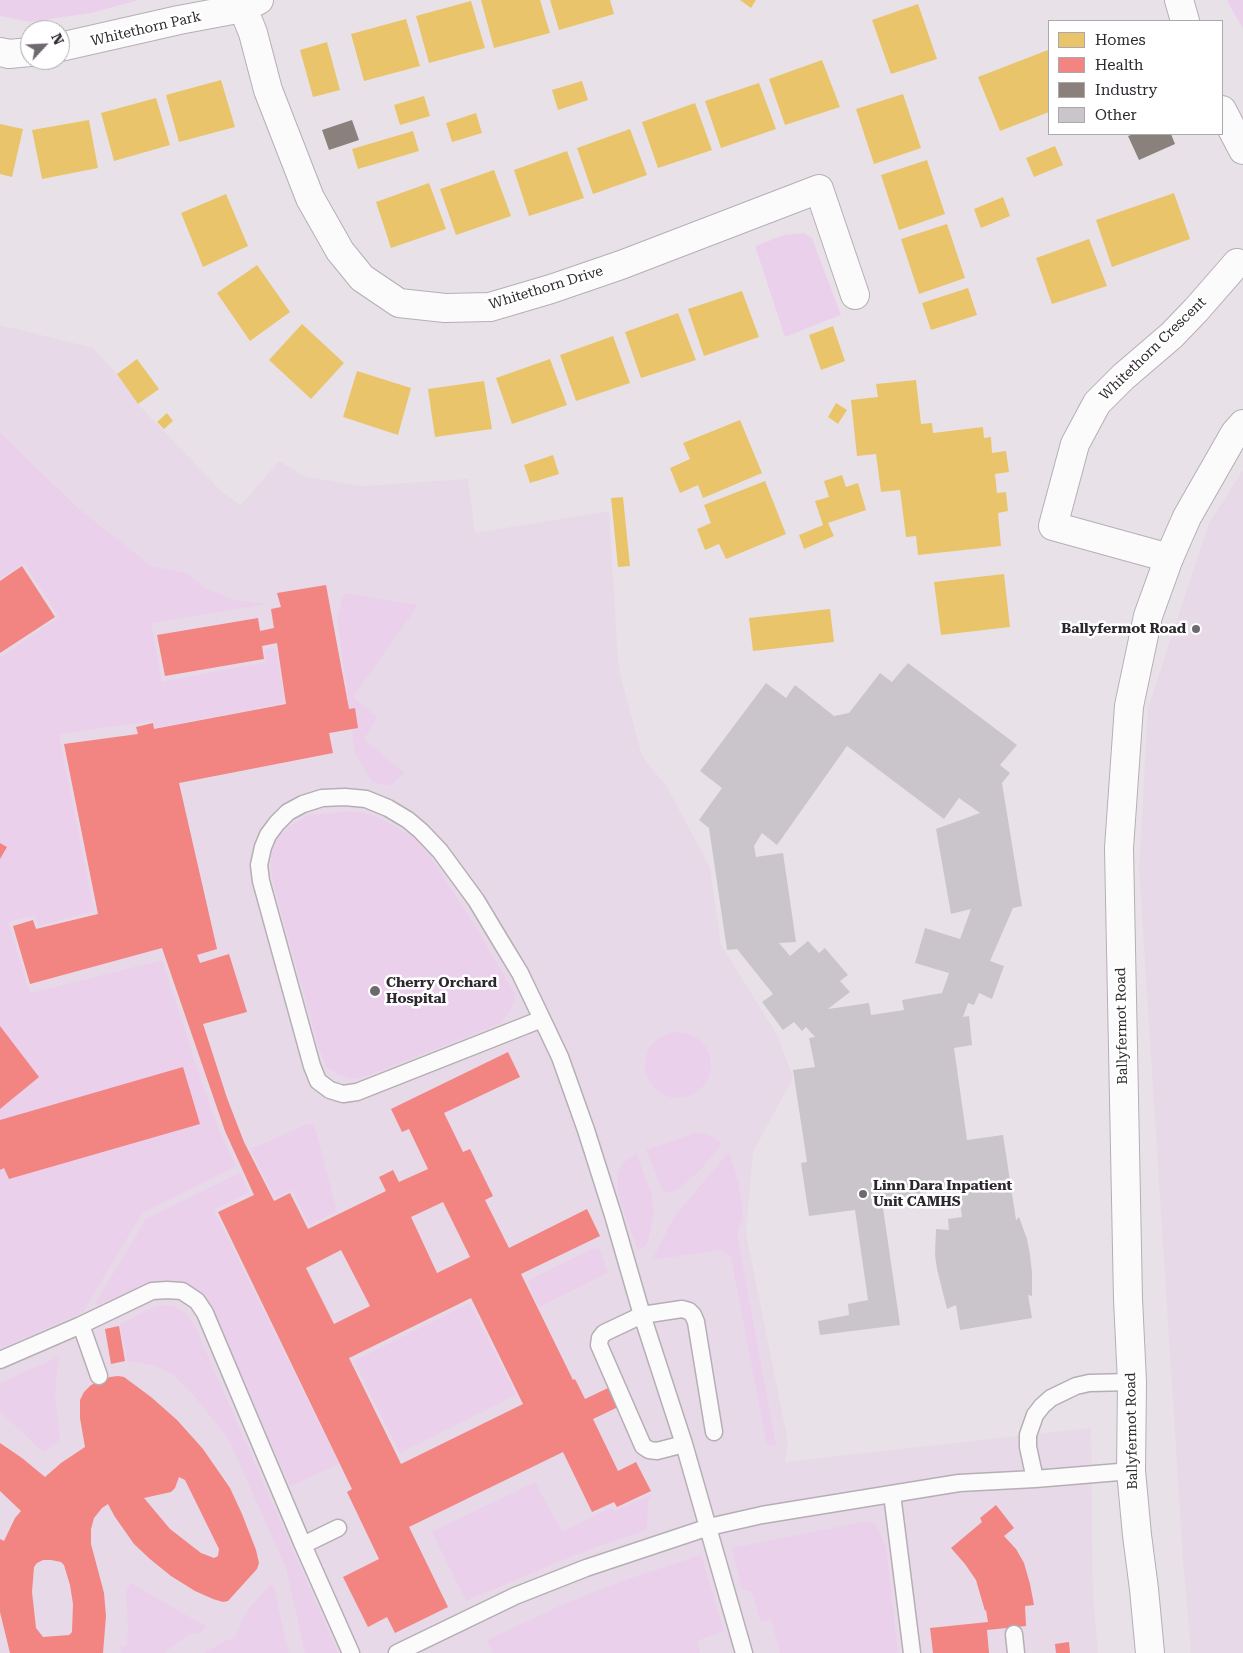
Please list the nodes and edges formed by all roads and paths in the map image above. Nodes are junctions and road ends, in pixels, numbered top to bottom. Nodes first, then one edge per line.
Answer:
1 (1179, 0) edge
2 (251, 4) edge
3 (1185, 20) edge
4 (70, 46) edge
5 (0, 52) edge
6 (20, 53) edge
7 (1223, 112) edge
8 (1242, 147) edge
9 (1237, 263) dead end
10 (855, 295) dead end
11 (1240, 422) edge
12 (1169, 558) junction
13 (542, 1020) junction
14 (642, 1315) junction
15 (81, 1325) junction
16 (0, 1360) edge
17 (99, 1376) dead end
18 (1132, 1382) junction
19 (714, 1432) dead end
20 (684, 1444) junction
21 (1131, 1471) junction
22 (1035, 1479) junction
23 (892, 1494) junction
24 (709, 1527) junction
25 (338, 1528) dead end
26 (303, 1545) junction
27 (1014, 1634) dead end
28 (425, 1647) edge
29 (351, 1653) edge
30 (397, 1653) edge
31 (744, 1653) edge
32 (912, 1653) edge
33 (1016, 1653) edge
34 (1150, 1653) edge

1 - 3 street
2 - 4 street, Whitethorn Park
2 - 10 street, Whitethorn Drive
5 - 6 street
7 - 8 street
9 - 12 street, Whitethorn Crescent
11 - 12 street, Ballyfermot Road
12 - 18 street, Ballyfermot Road
13 - 13 lane
13 - 14 lane
14 - 19 lane
14 - 20 lane
14 - 20 lane
15 - 16 lane
15 - 17 lane
15 - 26 lane
18 - 21 street, Ballyfermot Road
18 - 22 lane
20 - 24 lane
21 - 22 lane
21 - 34 street, Ballyfermot Road
22 - 23 lane
23 - 24 lane
23 - 32 lane
24 - 28 lane
24 - 31 lane
25 - 26 lane
26 - 29 lane
27 - 33 lane
28 - 30 lane

